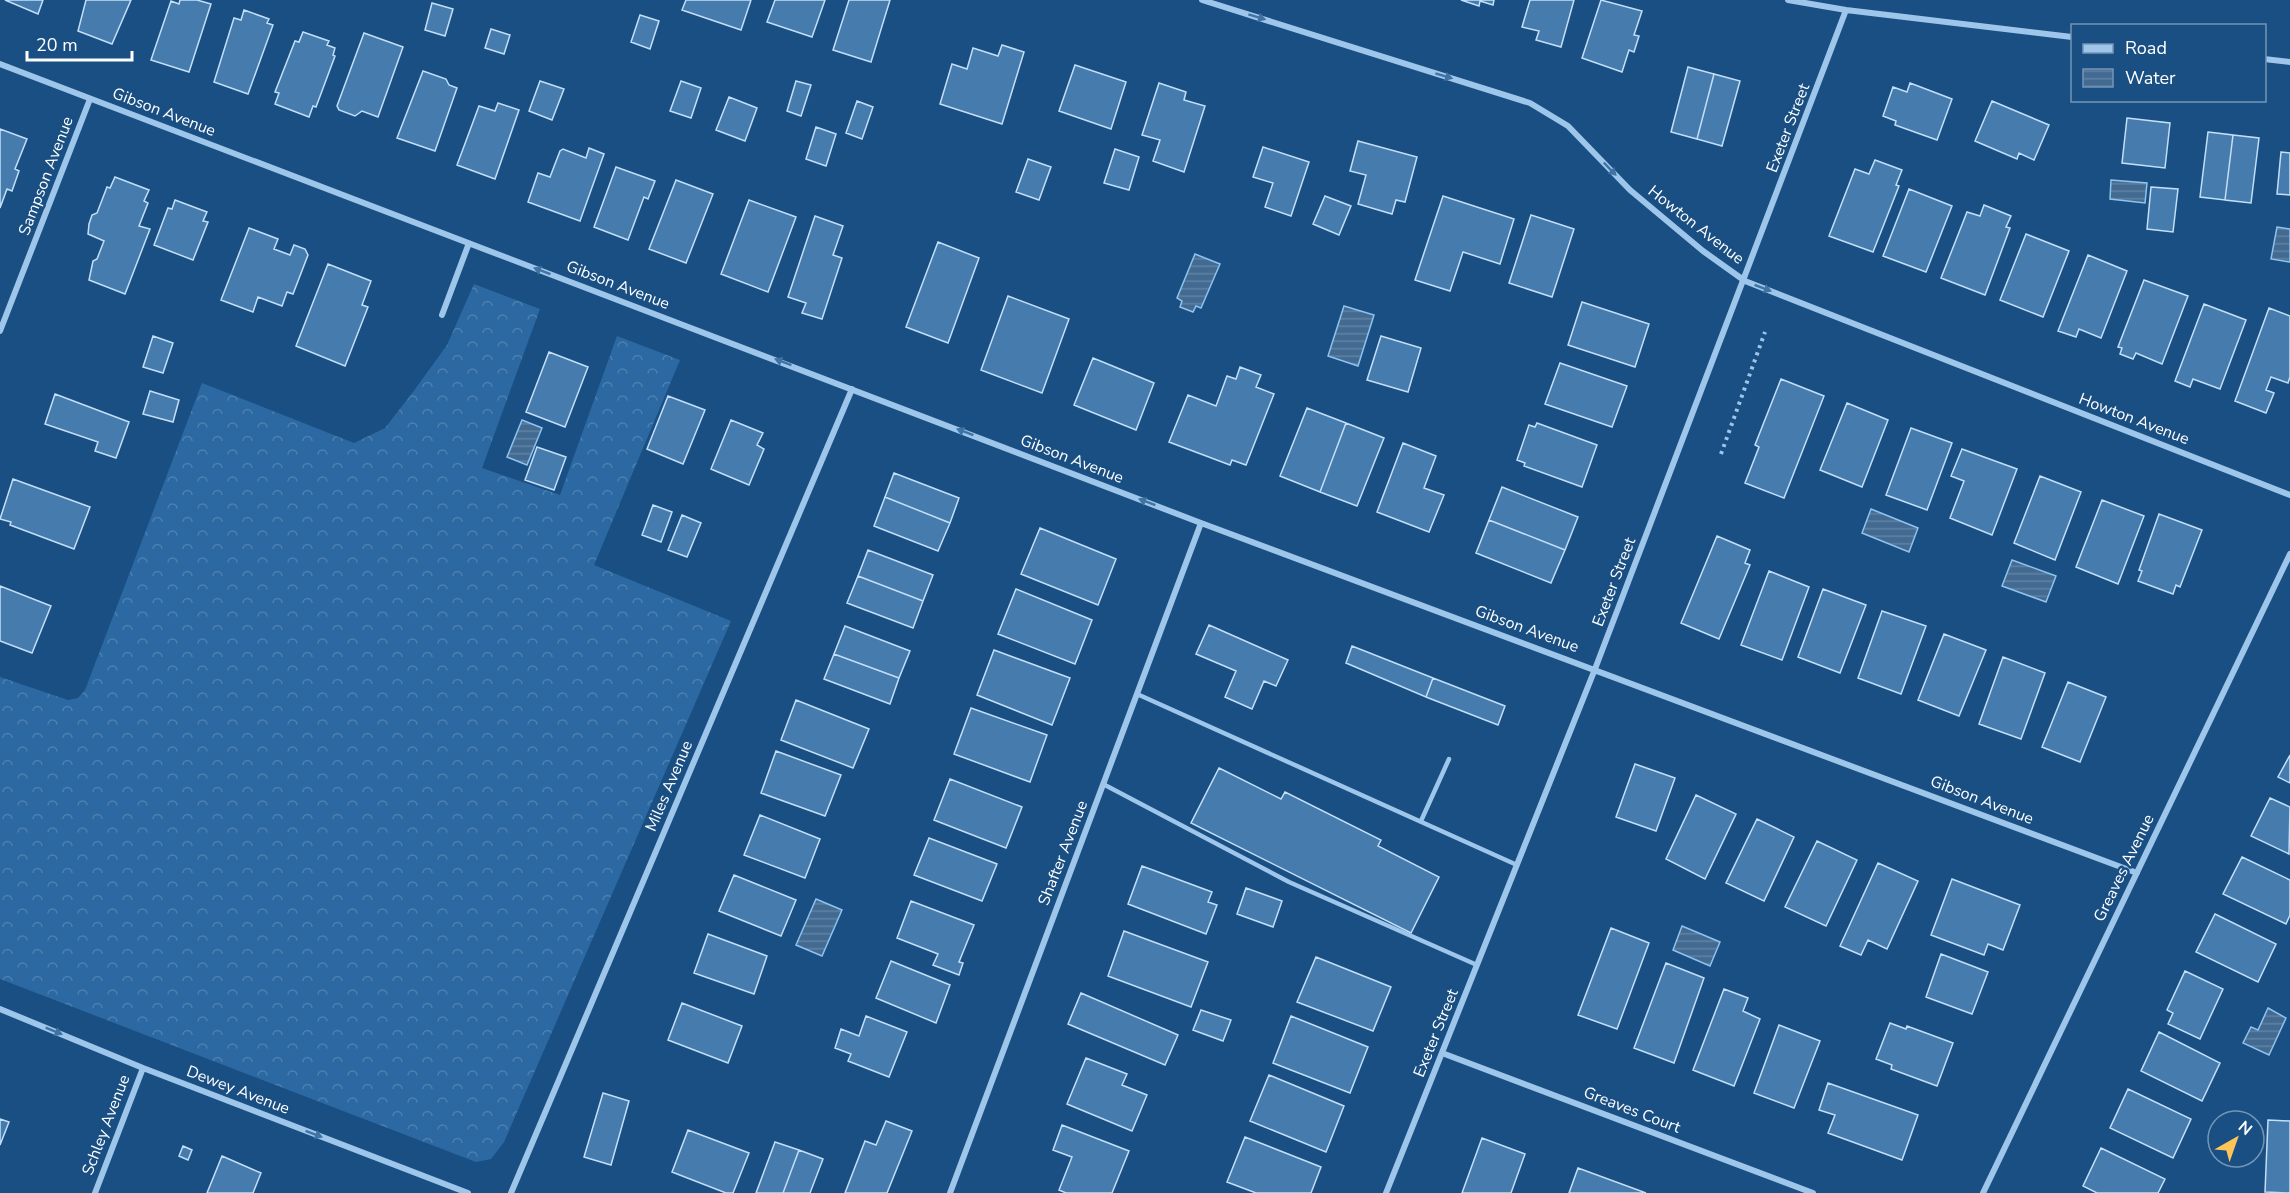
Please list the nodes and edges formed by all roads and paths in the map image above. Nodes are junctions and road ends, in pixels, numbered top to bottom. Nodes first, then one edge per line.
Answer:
1 (1202, 0) edge
2 (1788, 0) edge
3 (1846, 10) junction
4 (2071, 37) edge
5 (2266, 59) edge
6 (2290, 62) edge
7 (0, 64) edge
8 (90, 99) junction
9 (469, 243) junction
10 (1744, 280) junction
11 (442, 315) dead end
12 (0, 331) edge
13 (1765, 332) dead end
14 (852, 389) junction
15 (1720, 454) dead end
16 (2290, 495) edge
17 (1202, 523) junction
18 (2290, 555) edge
19 (1595, 669) junction
20 (1137, 694) junction
21 (1449, 759) dead end
22 (1103, 784) junction
23 (1421, 821) junction
24 (1517, 865) junction
25 (2137, 873) junction
26 (1477, 965) junction
27 (0, 1009) edge
28 (1442, 1053) junction
29 (143, 1068) junction
30 (95, 1193) edge
31 (468, 1193) edge
32 (511, 1193) edge
33 (950, 1193) edge
34 (1386, 1193) edge
35 (1813, 1193) edge
36 (1983, 1193) edge

1 -> 10 street, Howton Avenue
2 - 3 street
3 - 4 street
3 - 10 street, Exeter Street
5 - 6 street
7 - 8 street, Gibson Avenue
8 - 9 street, Gibson Avenue
8 - 12 street, Sampson Avenue
9 - 11 street
14 -> 9 street, Gibson Avenue
10 -> 16 street, Howton Avenue
10 - 19 street, Exeter Street
13 - 15 path
17 -> 14 street, Gibson Avenue
14 - 32 street, Miles Avenue
17 - 19 street, Gibson Avenue
17 - 20 street, Shafter Avenue
18 - 25 street, Greaves Avenue
19 - 24 street, Exeter Street
19 - 25 street, Gibson Avenue
20 - 22 street, Shafter Avenue
20 - 23 lane
21 - 23 lane
22 - 26 lane
22 - 33 street, Shafter Avenue
23 - 24 lane
24 - 26 street, Exeter Street
25 - 36 street, Greaves Avenue
26 - 28 street, Exeter Street
27 -> 29 street, Dewey Avenue
28 - 34 street, Exeter Street
28 - 35 street, Greaves Court
29 - 30 street, Schley Avenue
29 -> 31 street, Dewey Avenue

